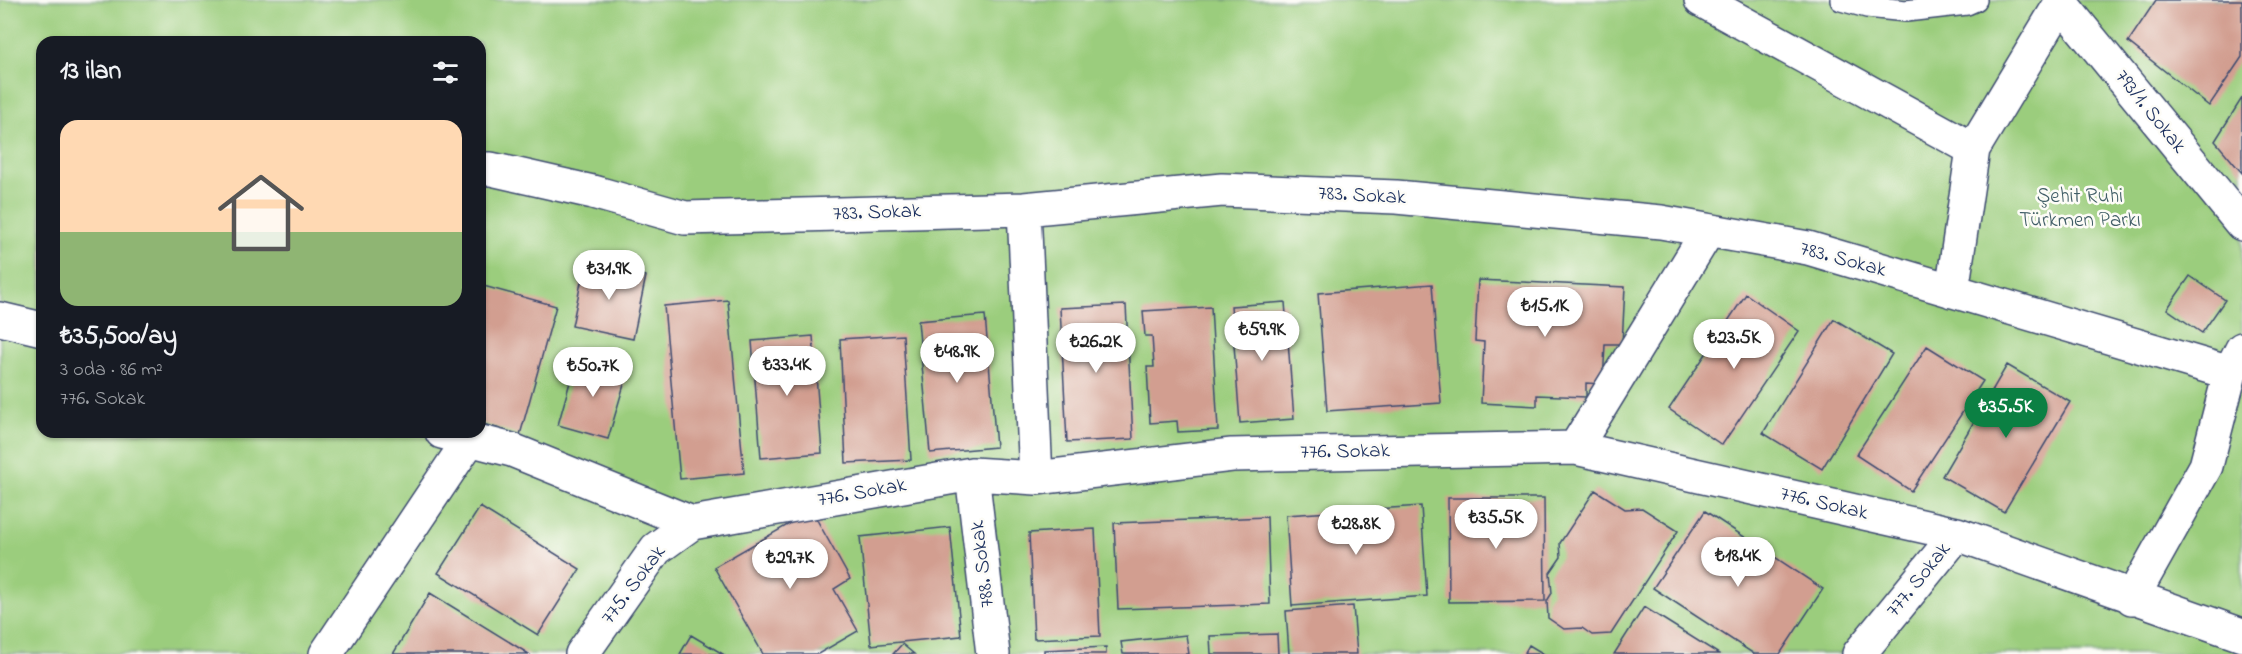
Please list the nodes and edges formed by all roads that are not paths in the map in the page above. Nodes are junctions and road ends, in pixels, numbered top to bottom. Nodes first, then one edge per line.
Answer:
1 (1701, 0) edge
2 (1841, 0) edge
3 (1976, 0) edge
4 (2059, 1) edge
5 (1973, 149) junction
6 (486, 169) edge
7 (1024, 209) junction
8 (2242, 224) edge
9 (1708, 231) junction
10 (1952, 291) junction
11 (0, 319) edge
12 (36, 328) edge
13 (2236, 361) edge
14 (455, 438) edge
15 (464, 438) edge
16 (1575, 447) junction
17 (972, 474) junction
18 (1036, 478) junction
19 (692, 523) junction
20 (1957, 534) junction
21 (2133, 598) junction
22 (2242, 635) edge
23 (326, 654) edge
24 (582, 654) edge
25 (993, 654) edge
26 (1859, 654) edge

1 - 5 street
2 - 3 lane
4 - 5 street
4 - 8 street, 793/1. Sokak
5 - 10 street
6 - 7 street, 783. Sokak
7 - 9 street, 783. Sokak
7 - 18 street
9 - 10 street, 783. Sokak
9 - 16 street
10 - 13 street, 783. Sokak
11 - 12 street
13 - 21 street
14 - 23 street
15 - 19 street
16 - 18 street, 776. Sokak
16 - 20 street, 776. Sokak
17 - 18 street, 776. Sokak
17 - 19 street, 776. Sokak
17 - 25 street, 788. Sokak
19 - 24 street, 775. Sokak
20 - 21 street, 776. Sokak
20 - 26 street, 777. Sokak
21 - 22 street, 776. Sokak

